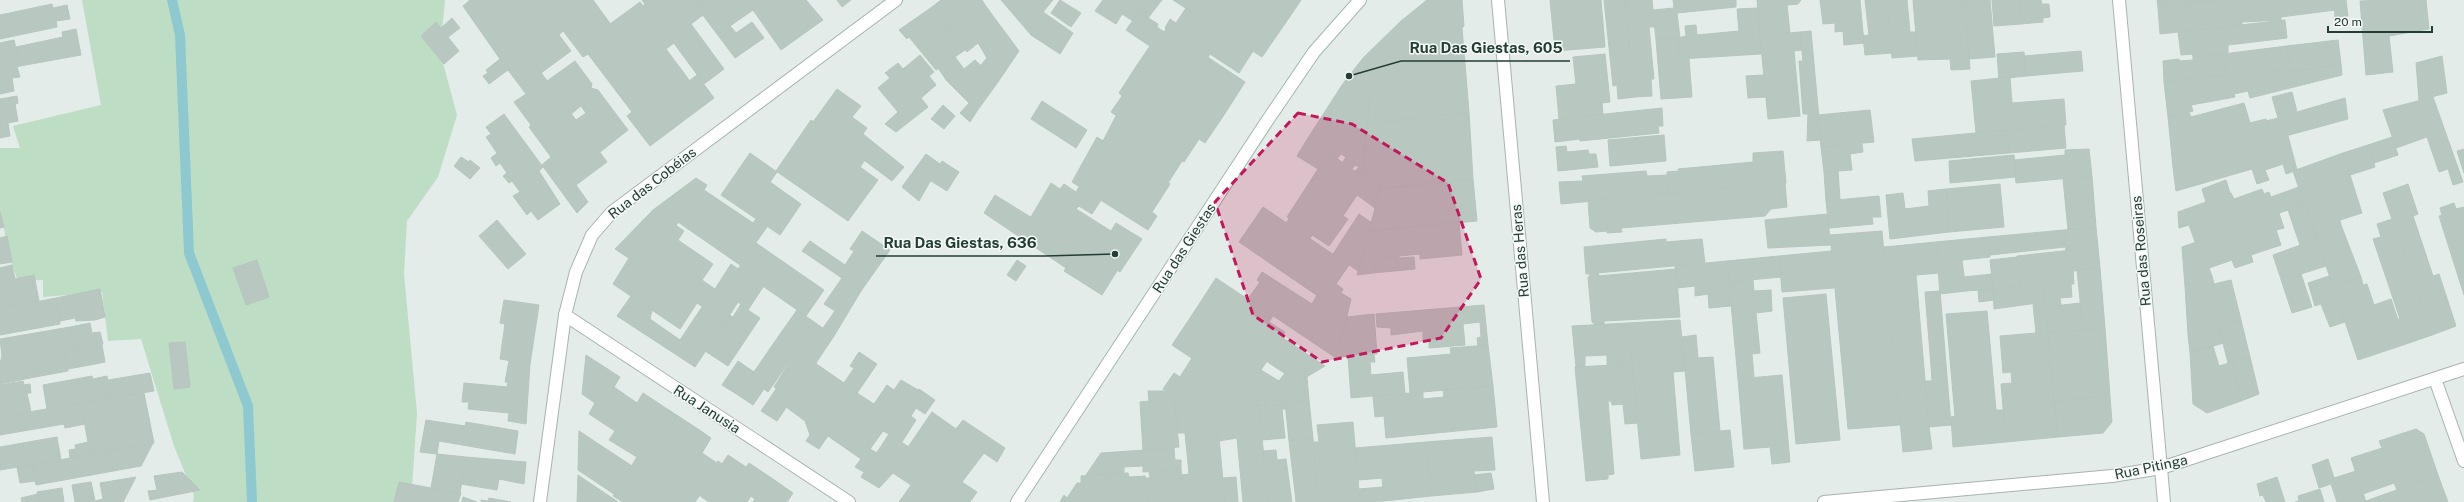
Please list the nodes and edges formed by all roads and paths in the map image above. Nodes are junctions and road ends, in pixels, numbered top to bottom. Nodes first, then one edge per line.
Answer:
1 (896, 0) edge
2 (1360, 0) edge
3 (1498, 0) edge
4 (2118, 0) edge
5 (565, 315) junction
6 (2464, 369) edge
7 (2435, 379) junction
8 (2464, 461) edge
9 (2161, 468) junction
10 (540, 502) edge
11 (849, 502) edge
12 (1017, 502) edge
13 (1543, 502) edge
14 (1824, 502) edge
15 (2164, 502) edge

1 - 5 street, Rua das Cobéias
2 - 12 street, Rua das Giestas
3 - 13 street, Rua das Heras
4 - 9 street, Rua das Roseiras
5 - 10 street, Rua das Cobéias
5 - 11 street, Rua Janusia
6 - 7 street, Rua Pitinga
7 - 8 street
7 - 9 street, Rua Pitinga
9 - 14 street, Rua Pitinga
9 - 15 street, Rua das Roseiras

